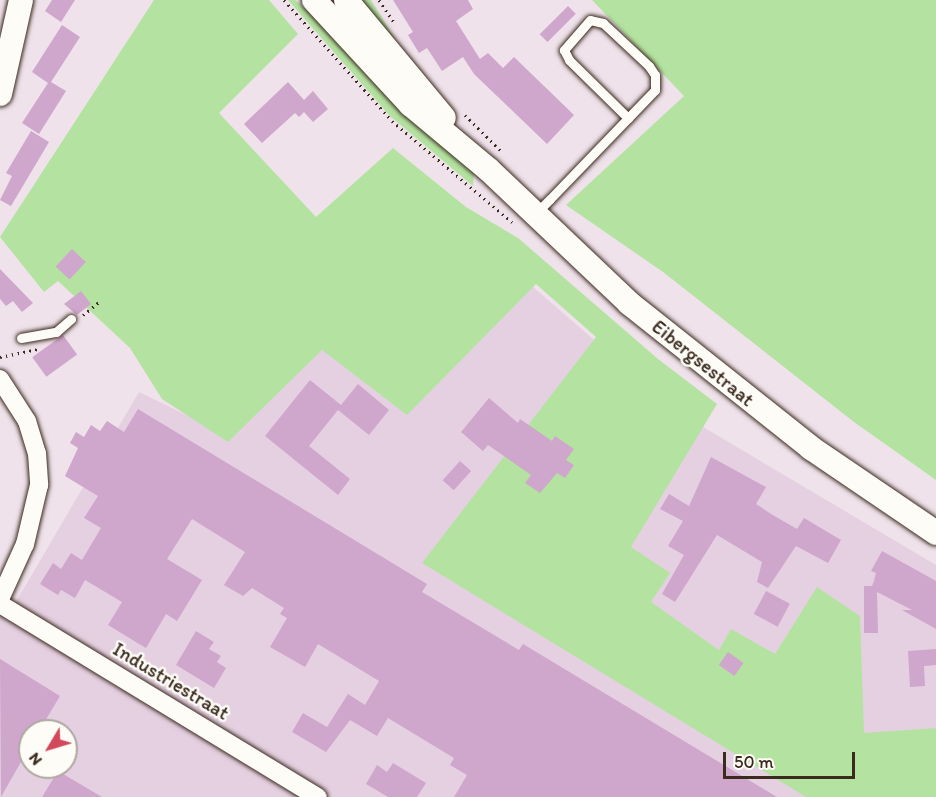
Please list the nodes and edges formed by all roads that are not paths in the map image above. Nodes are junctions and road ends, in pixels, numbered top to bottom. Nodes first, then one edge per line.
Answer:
1 (21, 0) edge
2 (314, 0) edge
3 (346, 0) edge
4 (0, 94) edge
5 (628, 118) junction
6 (499, 164) junction
7 (535, 214) junction
8 (72, 319) road end
9 (21, 338) dead end
10 (0, 379) edge
11 (936, 533) edge
12 (0, 599) edge
13 (0, 604) edge
14 (318, 797) edge

1 - 4 main road
2 - 6 main road, Eibergsestraat
3 - 6 main road, Eibergsestraat
5 - 5 lane
5 - 7 lane
6 - 7 main road, Eibergsestraat
7 - 11 main road, Eibergsestraat
8 - 9 lane
10 - 12 street
13 - 14 street, Industriestraat

